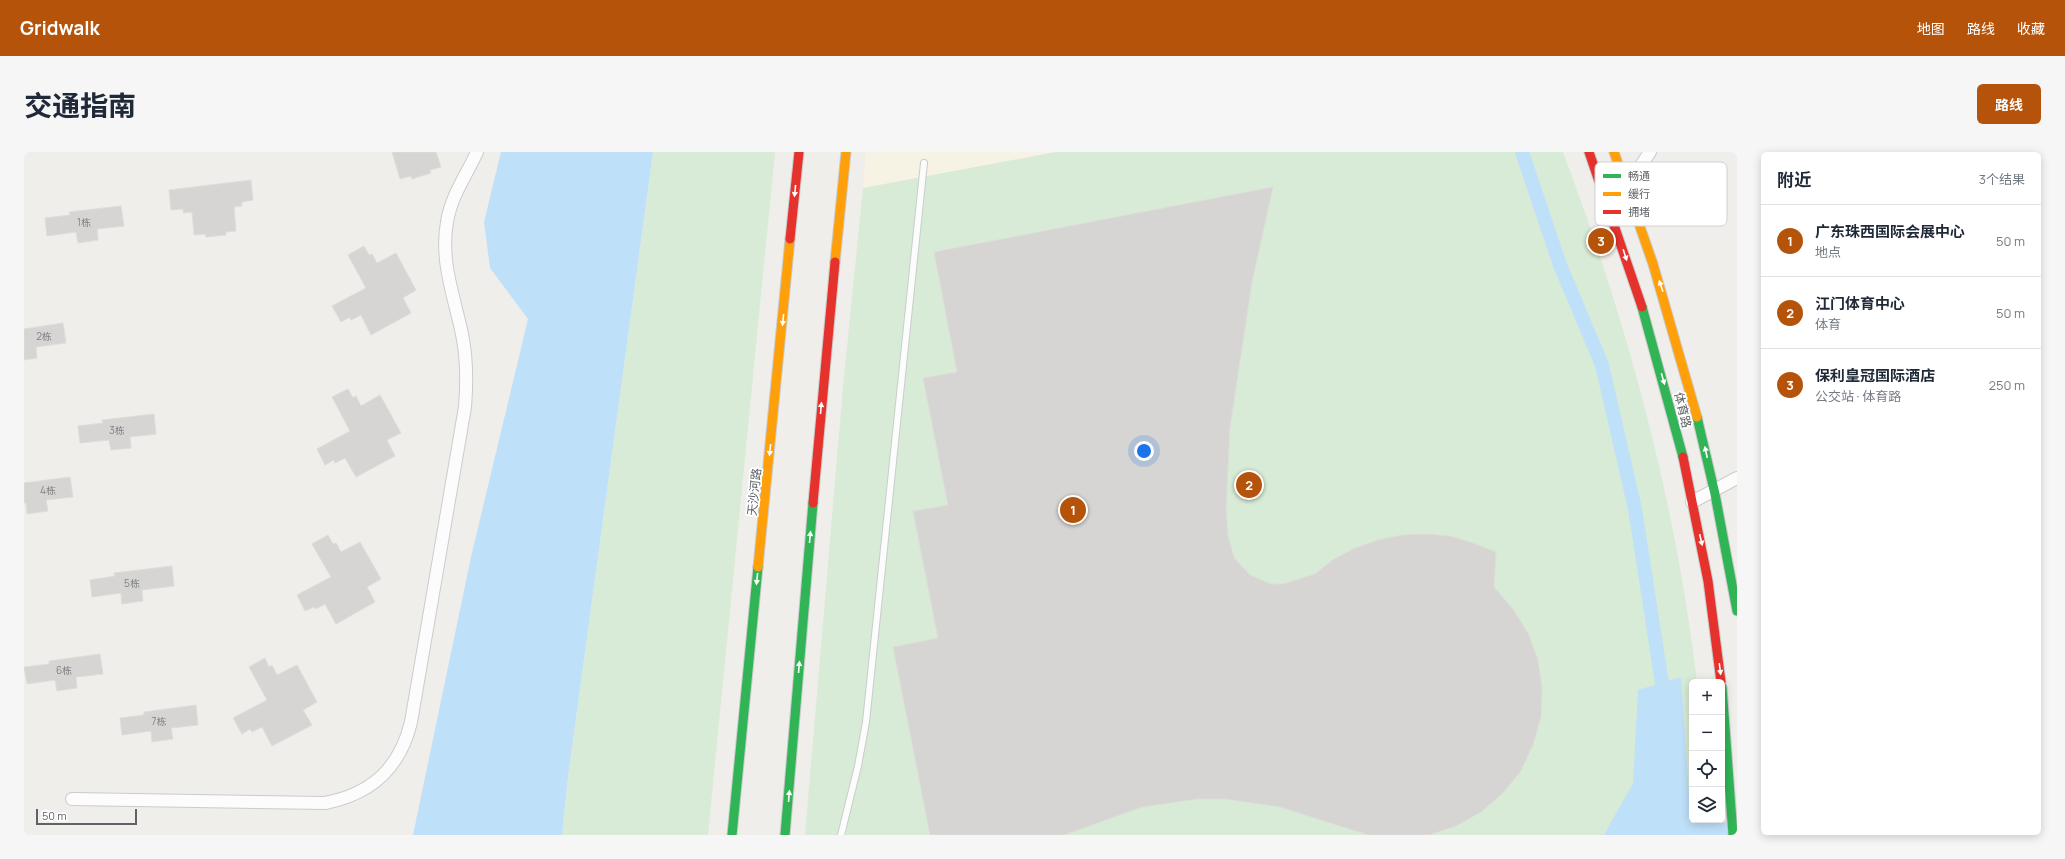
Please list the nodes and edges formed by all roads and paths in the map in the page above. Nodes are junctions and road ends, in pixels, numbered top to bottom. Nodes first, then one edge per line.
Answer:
1 (477, 152) edge
2 (799, 152) edge
3 (846, 152) edge
4 (1589, 152) edge
5 (1614, 152) edge
6 (1650, 152) edge
7 (1618, 162) edge
8 (1643, 162) edge
9 (924, 163) dead end
10 (1595, 168) edge
11 (1616, 226) edge
12 (1640, 226) edge
13 (1737, 478) edge
14 (1714, 490) junction
15 (1692, 502) junction
16 (1737, 611) edge
17 (1721, 679) edge
18 (1724, 715) edge
19 (72, 799) dead end
20 (732, 835) edge
21 (785, 835) edge
22 (841, 835) edge
23 (1733, 835) edge

1 - 19 street
2 -> 20 main road, 天沙河路
21 -> 3 main road
4 -> 10 main road, 体育路
5 - 7 main road, 体育路
6 - 8 street
9 - 22 lane
11 -> 15 main road, 体育路
14 -> 12 main road, 体育路
13 - 14 street
14 - 15 street
14 - 16 main road, 体育路
15 -> 17 main road, 体育路
18 - 23 main road

